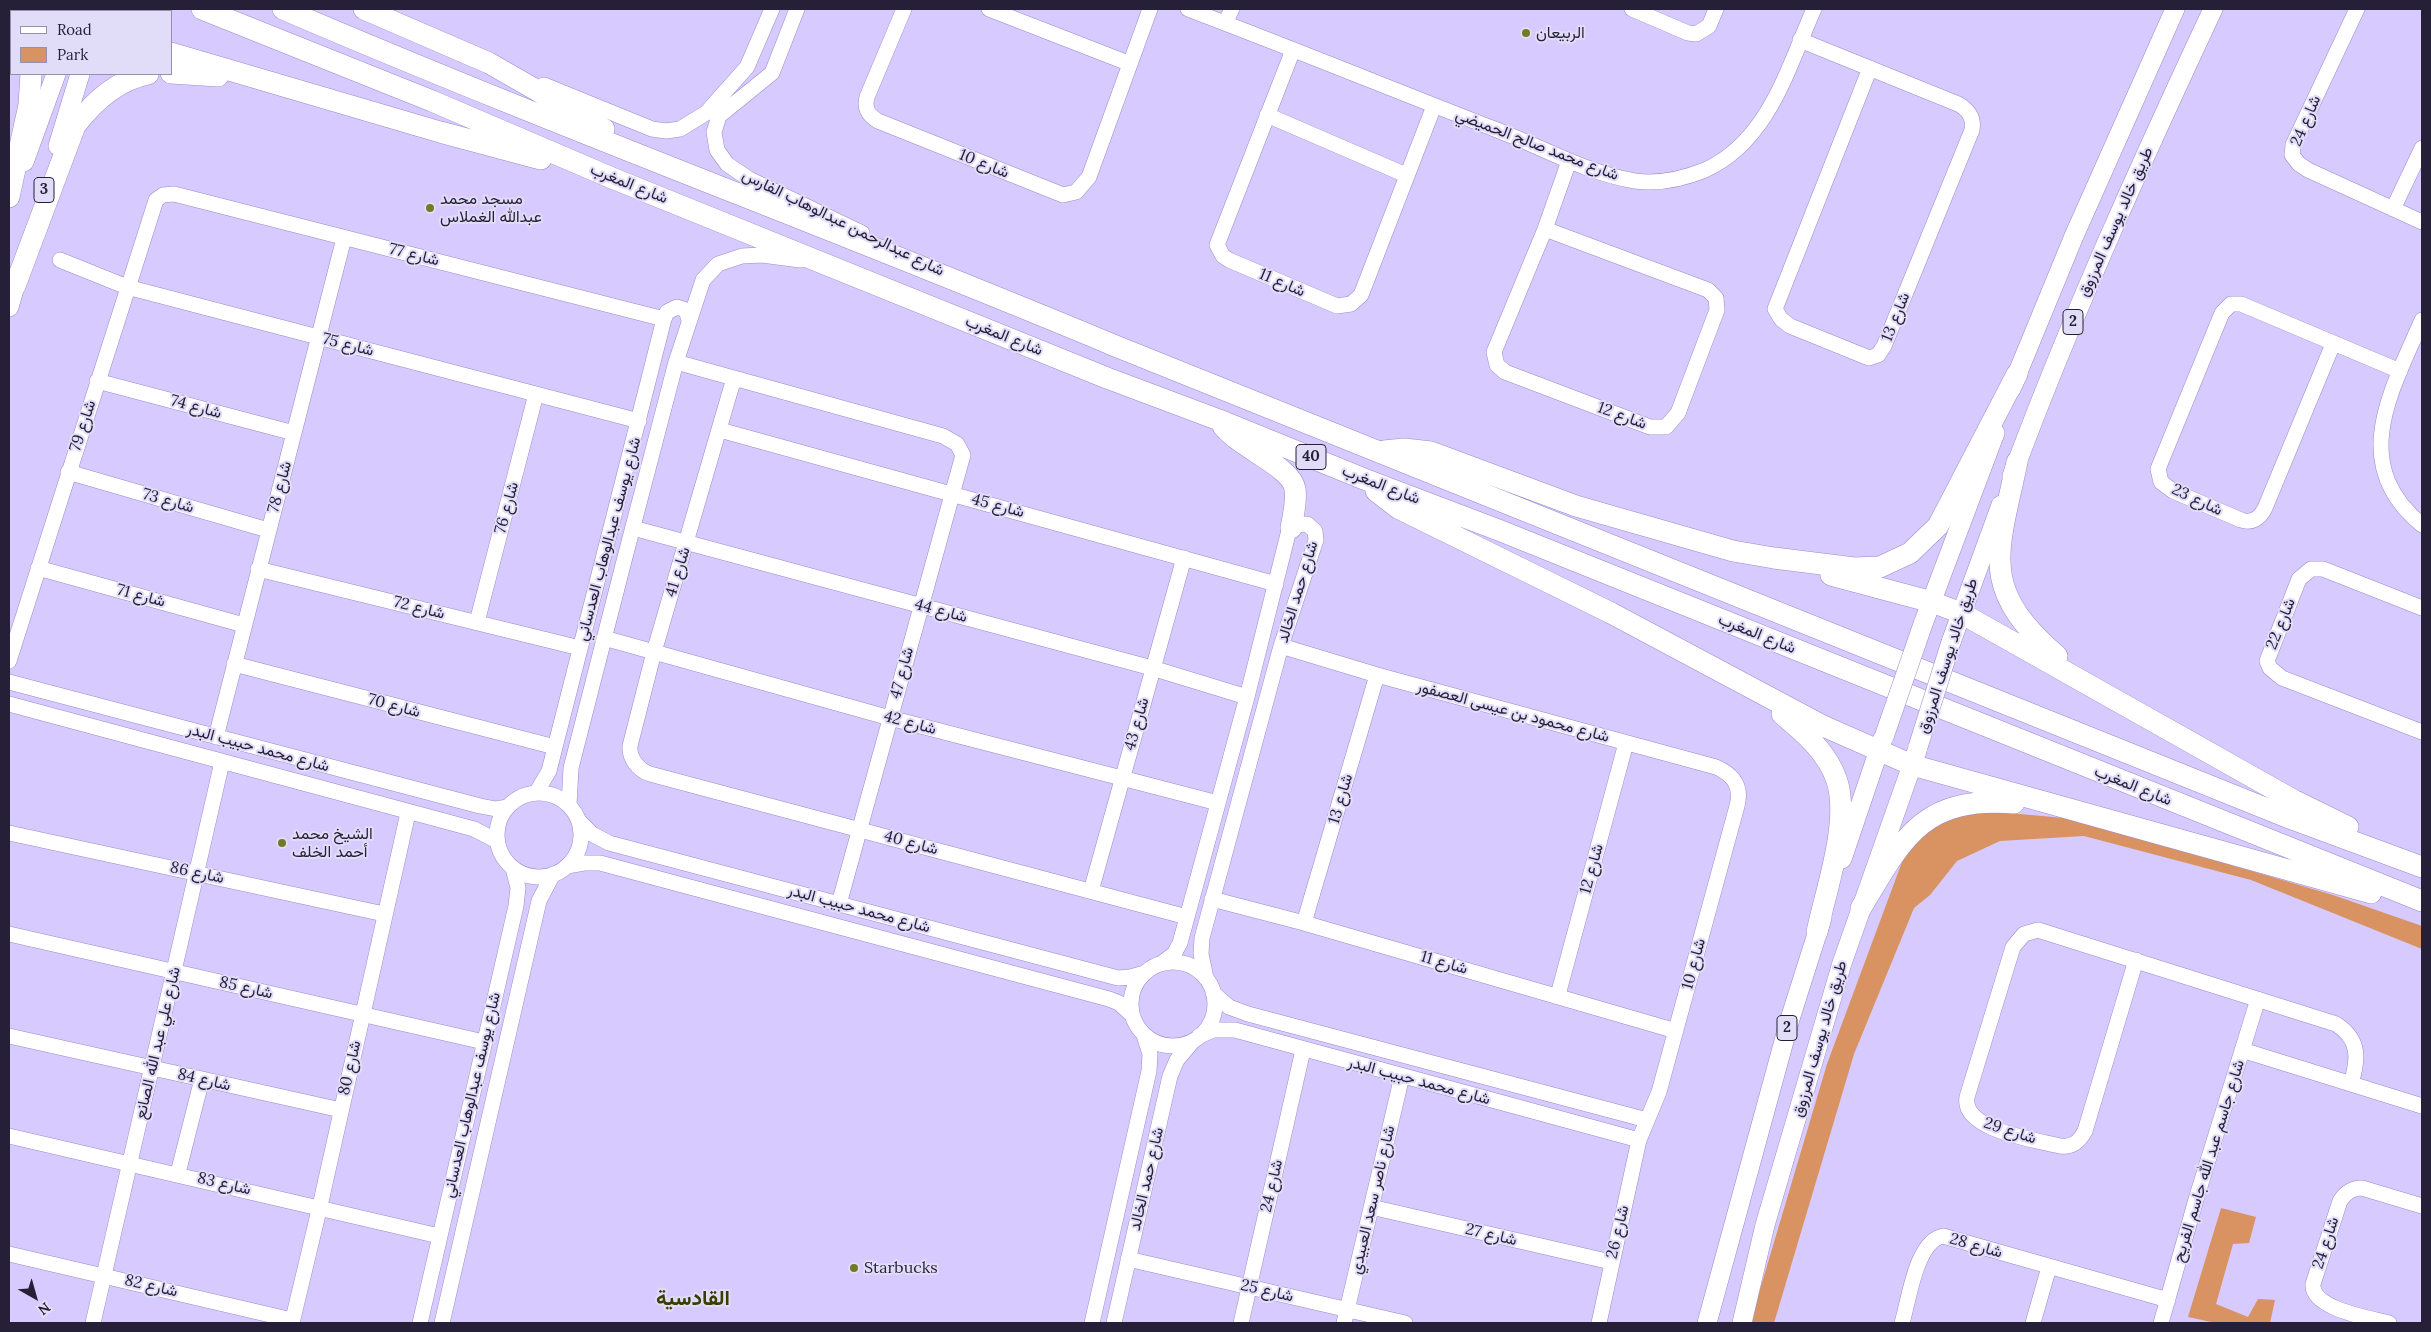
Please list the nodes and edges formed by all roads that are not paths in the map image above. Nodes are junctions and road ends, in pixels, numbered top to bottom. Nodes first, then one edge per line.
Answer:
1 (202, 9) edge
2 (283, 9) edge
3 (364, 9) edge
4 (772, 9) edge
5 (798, 9) edge
6 (904, 9) edge
7 (990, 9) edge
8 (1150, 9) edge
9 (1188, 9) edge
10 (1232, 9) edge
11 (1632, 9) edge
12 (1716, 9) edge
13 (1814, 9) edge
14 (2175, 9) edge
15 (2213, 9) edge
16 (2356, 9) edge
17 (1226, 23) junction
18 (1800, 40) junction
19 (1293, 50) junction
20 (172, 53) edge
21 (751, 58) junction
22 (1128, 63) junction
23 (489, 64) junction
24 (775, 65) junction
25 (1870, 68) junction
26 (172, 73) edge
27 (31, 75) edge
28 (56, 75) edge
29 (80, 75) edge
30 (143, 75) edge
31 (261, 78) junction
32 (1434, 106) junction
33 (1267, 115) junction
34 (2422, 148) edge
35 (1570, 161) junction
36 (672, 167) junction
37 (1406, 175) junction
38 (612, 178) junction
39 (163, 195) joint
40 (9, 197) edge
41 (9, 204) edge
42 (2394, 209) junction
43 (2422, 222) edge
44 (1545, 229) junction
45 (344, 238) junction
46 (60, 260) dead end
47 (826, 264) junction
48 (969, 285) junction
49 (15, 286) junction
50 (127, 287) junction
51 (9, 307) edge
52 (664, 319) junction
53 (689, 320) junction
54 (2422, 320) edge
55 (319, 338) junction
56 (2333, 344) junction
57 (676, 362) junction
58 (2400, 371) junction
59 (2017, 374) junction
60 (734, 378) junction
61 (97, 381) junction
62 (536, 394) junction
63 (1219, 420) junction
64 (639, 421) junction
65 (720, 430) junction
66 (294, 433) junction
67 (1379, 452) junction
68 (2017, 462) junction
69 (68, 472) junction
70 (1364, 479) junction
71 (953, 494) junction
72 (2422, 525) edge
73 (633, 528) junction
74 (1291, 528) junction
75 (268, 530) junction
76 (687, 542) junction
77 (1184, 558) junction
78 (1774, 558) junction
79 (603, 559) junction
80 (624, 561) junction
81 (38, 568) junction
82 (258, 569) junction
83 (1276, 584) junction
84 (596, 586) junction
85 (616, 595) junction
86 (1932, 602) junction
87 (920, 605) junction
88 (2422, 608) edge
89 (1961, 613) junction
90 (477, 622) junction
91 (244, 625) junction
92 (604, 638) junction
93 (1281, 646) junction
94 (580, 648) junction
95 (654, 652) junction
96 (9, 661) edge
97 (234, 664) junction
98 (1152, 668) junction
99 (1377, 675) junction
100 (1735, 681) junction
101 (9, 682) edge
102 (2094, 687) junction
103 (1248, 697) junction
104 (80, 702) junction
105 (9, 704) edge
106 (110, 710) junction
107 (890, 718) junction
108 (73, 721) junction
109 (104, 728) junction
110 (2422, 732) edge
111 (1237, 735) junction
112 (216, 737) junction
113 (1256, 740) junction
114 (1626, 743) junction
115 (1881, 744) junction
116 (555, 747) junction
117 (1915, 756) junction
118 (307, 761) junction
119 (222, 762) junction
120 (1229, 762) junction
121 (637, 765) joint
122 (1248, 768) junction
123 (340, 770) junction
124 (1121, 779) junction
125 (303, 784) junction
126 (1738, 786) joint
127 (329, 792) junction
128 (536, 792) junction
129 (1218, 803) junction
130 (569, 805) junction
131 (508, 806) junction
132 (2066, 809) junction
133 (408, 813) junction
134 (580, 822) junction
135 (860, 829) junction
136 (9, 833) edge
137 (497, 841) junction
138 (609, 843) junction
139 (2422, 862) edge
140 (600, 863) junction
141 (567, 866) junction
142 (2422, 867) edge
143 (513, 868) junction
144 (705, 869) junction
145 (196, 873) junction
146 (553, 874) junction
147 (732, 876) junction
148 (700, 890) junction
149 (1091, 891) junction
150 (518, 895) junction
151 (724, 895) junction
152 (1212, 899) junction
153 (539, 901) junction
154 (2422, 901) edge
155 (838, 904) junction
156 (2422, 905) edge
157 (1861, 908) junction
158 (384, 914) junction
159 (1187, 917) junction
160 (1304, 923) junction
161 (1817, 932) junction
162 (9, 934) edge
163 (962, 936) junction
164 (992, 944) junction
165 (953, 958) junction
166 (2136, 960) junction
167 (1162, 963) junction
168 (983, 965) junction
169 (175, 972) junction
170 (1102, 973) junction
171 (1145, 973) junction
172 (1206, 978) junction
173 (1213, 993) junction
174 (1096, 995) junction
175 (1558, 996) junction
176 (2258, 999) junction
177 (362, 1014) junction
178 (1248, 1014) junction
179 (1132, 1016) junction
180 (1676, 1031) junction
181 (1241, 1032) junction
182 (1144, 1035) junction
183 (9, 1036) edge
184 (1196, 1038) junction
185 (484, 1042) junction
186 (1303, 1050) junction
187 (2242, 1050) junction
188 (153, 1068) junction
189 (1149, 1071) junction
190 (1464, 1072) junction
191 (1170, 1076) junction
192 (1402, 1076) junction
193 (1486, 1077) junction
194 (202, 1079) junction
195 (2351, 1084) junction
196 (1456, 1090) junction
197 (1479, 1097) junction
198 (2422, 1106) edge
199 (340, 1110) junction
200 (1647, 1120) junction
201 (9, 1136) edge
202 (1639, 1140) junction
203 (130, 1162) junction
204 (178, 1173) junction
205 (320, 1206) junction
206 (2422, 1206) edge
207 (1371, 1207) junction
208 (439, 1236) junction
209 (9, 1254) edge
210 (1128, 1259) junction
211 (1611, 1262) junction
212 (2048, 1267) junction
213 (104, 1275) junction
214 (1250, 1287) junction
215 (2168, 1300) junction
216 (1345, 1317) edge
217 (292, 1321) edge
218 (93, 1323) edge
219 (420, 1323) edge
220 (442, 1323) edge
221 (1092, 1323) edge
222 (1114, 1323) edge
223 (1241, 1323) edge
224 (1405, 1323) edge
225 (1599, 1323) edge
226 (1707, 1323) edge
227 (1742, 1323) edge
228 (1902, 1323) edge
229 (2033, 1323) edge
230 (2161, 1323) edge
231 (2389, 1323) edge

1 - 38 highway, شارع المغرب / 40
2 - 36 highway, شارع المغرب / 40
3 - 23 highway
4 - 21 street
5 - 24 street, شارع عبدالرحمن عبدالوهاب الفارس
6 - 22 street, شارع 10
7 - 22 street
8 - 22 street, شارع 10
9 - 17 street, شارع محمد صالح الحميضي
10 - 17 street
11 - 12 street
13 - 18 street, شارع محمد صالح الحميضي
14 - 59 main road, طريق خالد يوسف المرزوق / 2
15 - 68 main road, طريق خالد يوسف المرزوق / 2
16 - 42 street, شارع 24
17 - 19 street, شارع محمد صالح الحميضي
18 - 25 street, شارع 13
18 - 35 street, شارع محمد صالح الحميضي
19 - 32 street, شارع محمد صالح الحميضي
19 - 33 street, شارع 11
20 - 31 highway
21 - 23 street
21 - 24 street
23 - 36 highway
24 - 48 street, شارع عبدالرحمن عبدالوهاب الفارس
25 - 25 street, شارع 13
26 - 31 highway
27 - 40 highway
28 - 41 main road, 3
29 - 49 main road, 3
30 - 49 highway
31 - 38 highway
32 - 35 street, شارع محمد صالح الحميضي
32 - 37 street, شارع 11
33 - 37 street
33 - 37 street, شارع 11
34 - 42 street
35 - 44 street, شارع 12
36 - 48 highway, شارع المغرب / 40
38 - 47 highway, شارع المغرب / 40
39 - 45 street, شارع 77
39 - 50 street, شارع 79
42 - 43 street, شارع 24
44 - 44 street, شارع 12
45 - 52 street, شارع 77
45 - 55 street, شارع 78
46 - 50 street, شارع 75
47 - 53 street, شارع يوسف عبدالوهاب العدساني
47 - 63 highway, شارع المغرب / 40
48 - 67 highway, شارع المغرب / 40
49 - 51 main road, 3
50 - 55 street, شارع 75
50 - 61 street, شارع 79
52 - 53 street
52 - 64 street, شارع يوسف عبدالوهاب العدساني
53 - 57 street, شارع يوسف عبدالوهاب العدساني
54 - 58 street
55 - 62 street, شارع 75
55 - 66 street, شارع 78
56 - 56 street, شارع 23
56 - 58 street, شارع 23
57 - 60 street
57 - 73 street, شارع يوسف عبدالوهاب العدساني
58 - 72 street
59 - 78 highway
59 - 86 main road, طريق خالد يوسف المرزوق / 2
60 - 65 street, شارع 41
60 - 71 street, شارع 47
61 - 66 street, شارع 74
61 - 69 street, شارع 79
62 - 64 street, شارع 75
62 - 90 street, شارع 76
63 - 70 highway, شارع المغرب / 40
63 - 74 highway
64 - 79 street, شارع يوسف عبدالوهاب العدساني
65 - 71 street, شارع 45
65 - 76 street, شارع 41
66 - 75 street, شارع 78
67 - 78 highway
67 - 142 highway, شارع المغرب / 40
68 - 89 main road, طريق خالد يوسف المرزوق / 2
68 - 102 highway
69 - 75 street, شارع 73
69 - 81 street, شارع 79
70 - 100 highway
70 - 154 highway, شارع المغرب / 40
71 - 77 street, شارع 45
71 - 87 street, شارع 47
73 - 76 street, شارع 44
73 - 80 street, شارع يوسف عبدالوهاب العدساني
74 - 83 street, شارع حمد الخالد
74 - 93 street, شارع حمد الخالد
75 - 82 street, شارع 78
76 - 87 street, شارع 44
76 - 95 street, شارع 41
77 - 83 street, شارع 45
77 - 98 street, شارع 43
78 - 86 highway
79 - 80 street
79 - 84 street, شارع يوسف عبدالوهاب العدساني
80 - 85 street, شارع يوسف عبدالوهاب العدساني
81 - 91 street, شارع 71
81 - 96 street, شارع 79
82 - 90 street, شارع 72
82 - 91 street, شارع 78
83 - 103 street, شارع حمد الخالد
84 - 85 street
84 - 94 street, شارع يوسف عبدالوهاب العدساني
85 - 92 street, شارع يوسف عبدالوهاب العدساني
86 - 89 highway
86 - 115 main road, طريق خالد يوسف المرزوق / 2, bridge
87 - 98 street, شارع 44
87 - 107 street, شارع 47
88 - 110 street, شارع 22
89 - 102 highway
89 - 117 main road, طريق خالد يوسف المرزوق / 2, bridge
90 - 94 street, شارع 72
91 - 97 street, شارع 78
92 - 95 street, شارع 42
92 - 130 street, شارع يوسف عبدالوهاب العدساني
93 - 99 street, شارع محمود بن عيسى العصفور
93 - 113 street, شارع حمد الخالد
94 - 116 street, شارع يوسف عبدالوهاب العدساني
95 - 107 street, شارع 42
95 - 121 street, شارع 41
97 - 112 street, شارع 78
97 - 116 street, شارع 70
98 - 103 street, شارع 44
98 - 124 street, شارع 43
99 - 114 street, شارع محمود بن عيسى العصفور
99 - 160 street, شارع 13
100 - 115 highway
100 - 161 highway
101 - 104 street, شارع محمد حبيب البدر
102 - 139 highway
103 - 111 street, شارع حمد الخالد
104 - 106 street, شارع محمد حبيب البدر
104 - 108 street
105 - 108 street, شارع محمد حبيب البدر
106 - 109 street
106 - 112 street, شارع محمد حبيب البدر
107 - 124 street, شارع 42
107 - 135 street, شارع 47
108 - 109 street, شارع محمد حبيب البدر
109 - 119 street, شارع محمد حبيب البدر
111 - 113 street
111 - 120 street, شارع حمد الخالد
112 - 118 street, شارع محمد حبيب البدر
113 - 122 street, شارع حمد الخالد
114 - 126 street, شارع محمود بن عيسى العصفور
114 - 175 street, شارع 12
115 - 117 highway
115 - 161 main road, طريق خالد يوسف المرزوق / 2
116 - 128 street, شارع يوسف عبدالوهاب العدساني
117 - 132 highway
117 - 157 main road, طريق خالد يوسف المرزوق / 2
118 - 123 street, شارع محمد حبيب البدر
118 - 125 street
119 - 125 street, شارع محمد حبيب البدر
119 - 145 street, شارع علي عبد الله الصانع
120 - 122 street
120 - 129 street, شارع حمد الخالد
121 - 135 street, شارع 40
122 - 152 street, شارع حمد الخالد
123 - 127 street
123 - 131 street, شارع محمد حبيب البدر
124 - 129 street, شارع 42
124 - 149 street, شارع 43
125 - 127 street, شارع محمد حبيب البدر
126 - 180 street, شارع 10
127 - 133 street, شارع محمد حبيب البدر
128 - 130 street
128 - 131 street
129 - 159 street, شارع حمد الخالد
130 - 134 street
131 - 137 street
132 - 156 highway
132 - 157 highway
133 - 137 street, شارع محمد حبيب البدر
133 - 158 street, شارع 80
134 - 138 street, شارع محمد حبيب البدر
134 - 141 street
135 - 149 street, شارع 40
135 - 155 street, شارع 47
136 - 145 street, شارع 86
137 - 143 street
138 - 140 street
138 - 144 street, شارع محمد حبيب البدر
140 - 141 street, شارع محمد حبيب البدر
140 - 148 street, شارع محمد حبيب البدر
141 - 146 street
143 - 146 street
143 - 150 street, شارع يوسف عبدالوهاب العدساني
144 - 147 street, شارع محمد حبيب البدر
144 - 148 street
145 - 158 street, شارع 86
145 - 169 street, شارع علي عبد الله الصانع
146 - 153 street, شارع يوسف عبدالوهاب العدساني
147 - 151 street
147 - 155 street, شارع محمد حبيب البدر
148 - 151 street, شارع محمد حبيب البدر
149 - 159 street, شارع 40
150 - 153 street
150 - 185 street, شارع يوسف عبدالوهاب العدساني
151 - 165 street, شارع محمد حبيب البدر
152 - 160 street, شارع 11
152 - 172 street, شارع حمد الخالد
153 - 220 street, شارع يوسف عبدالوهاب العدساني
155 - 163 street, شارع محمد حبيب البدر
157 - 227 main road, طريق خالد يوسف المرزوق / 2
158 - 177 street, شارع 80
159 - 167 street, شارع حمد الخالد
160 - 175 street, شارع 11
161 - 226 main road, طريق خالد يوسف المرزوق / 2
162 - 169 street, شارع 85
163 - 164 street, شارع محمد حبيب البدر
163 - 165 street
164 - 168 street
164 - 170 street, شارع محمد حبيب البدر
165 - 168 street, شارع محمد حبيب البدر
166 - 166 street, شارع 29
166 - 176 street, شارع 29
167 - 171 street
167 - 172 street
168 - 174 street, شارع محمد حبيب البدر
169 - 177 street, شارع 85
169 - 188 street, شارع علي عبد الله الصانع
170 - 171 street, شارع محمد حبيب البدر
170 - 174 street
171 - 179 street
172 - 173 street
173 - 178 street, شارع محمد حبيب البدر
173 - 184 street
174 - 179 street, شارع محمد حبيب البدر
175 - 180 street, شارع 11
176 - 187 street, شارع جاسم عبد الله جاسم الفريح
176 - 195 street, شارع 29
177 - 185 street, شارع 85
177 - 199 street, شارع 80
178 - 181 street
178 - 190 street, شارع محمد حبيب البدر
179 - 182 street
180 - 200 street, شارع 10
181 - 184 street, شارع محمد حبيب البدر
181 - 186 street, شارع محمد حبيب البدر
182 - 184 street
182 - 189 street, شارع حمد الخالد
183 - 188 street, شارع 84
184 - 191 street, شارع حمد الخالد
185 - 208 street, شارع يوسف عبدالوهاب العدساني
186 - 192 street, شارع محمد حبيب البدر
186 - 214 street, شارع 24
187 - 195 street
187 - 215 street, شارع جاسم عبد الله جاسم الفريح
188 - 194 street, شارع 84
188 - 203 street, شارع علي عبد الله الصانع
189 - 191 street
189 - 221 street, شارع حمد الخالد
190 - 193 street, شارع محمد حبيب البدر
190 - 196 street
191 - 210 street, شارع حمد الخالد
192 - 196 street, شارع محمد حبيب البدر
192 - 207 street, شارع ناصر سعد العبيدي
193 - 197 street
193 - 200 street, شارع محمد حبيب البدر
194 - 199 street, شارع 84
194 - 204 street
195 - 198 street
196 - 197 street, شارع محمد حبيب البدر
197 - 202 street, شارع محمد حبيب البدر
199 - 205 street, شارع 80
200 - 202 street, شارع 10
201 - 203 street, شارع 83
202 - 211 street, شارع 26
203 - 204 street, شارع 83
203 - 213 street, شارع علي عبد الله الصانع
204 - 205 street, شارع 83
205 - 208 street, شارع 83
205 - 217 street, شارع 80
206 - 231 street, شارع 24
207 - 211 street, شارع 27
207 - 216 street, شارع ناصر سعد العبيدي
208 - 219 street, شارع يوسف عبدالوهاب العدساني
209 - 213 street, شارع 82
210 - 214 street, شارع 25
210 - 222 street, شارع حمد الخالد
211 - 225 street, شارع 26
212 - 215 street, شارع 28
212 - 228 street, شارع 28
212 - 229 street
213 - 217 street, شارع 82
213 - 218 street, شارع علي عبد الله الصانع
214 - 216 street, شارع 25
214 - 223 street, شارع 24
215 - 230 street, شارع جاسم عبد الله جاسم الفريح
216 - 224 street, شارع 25

